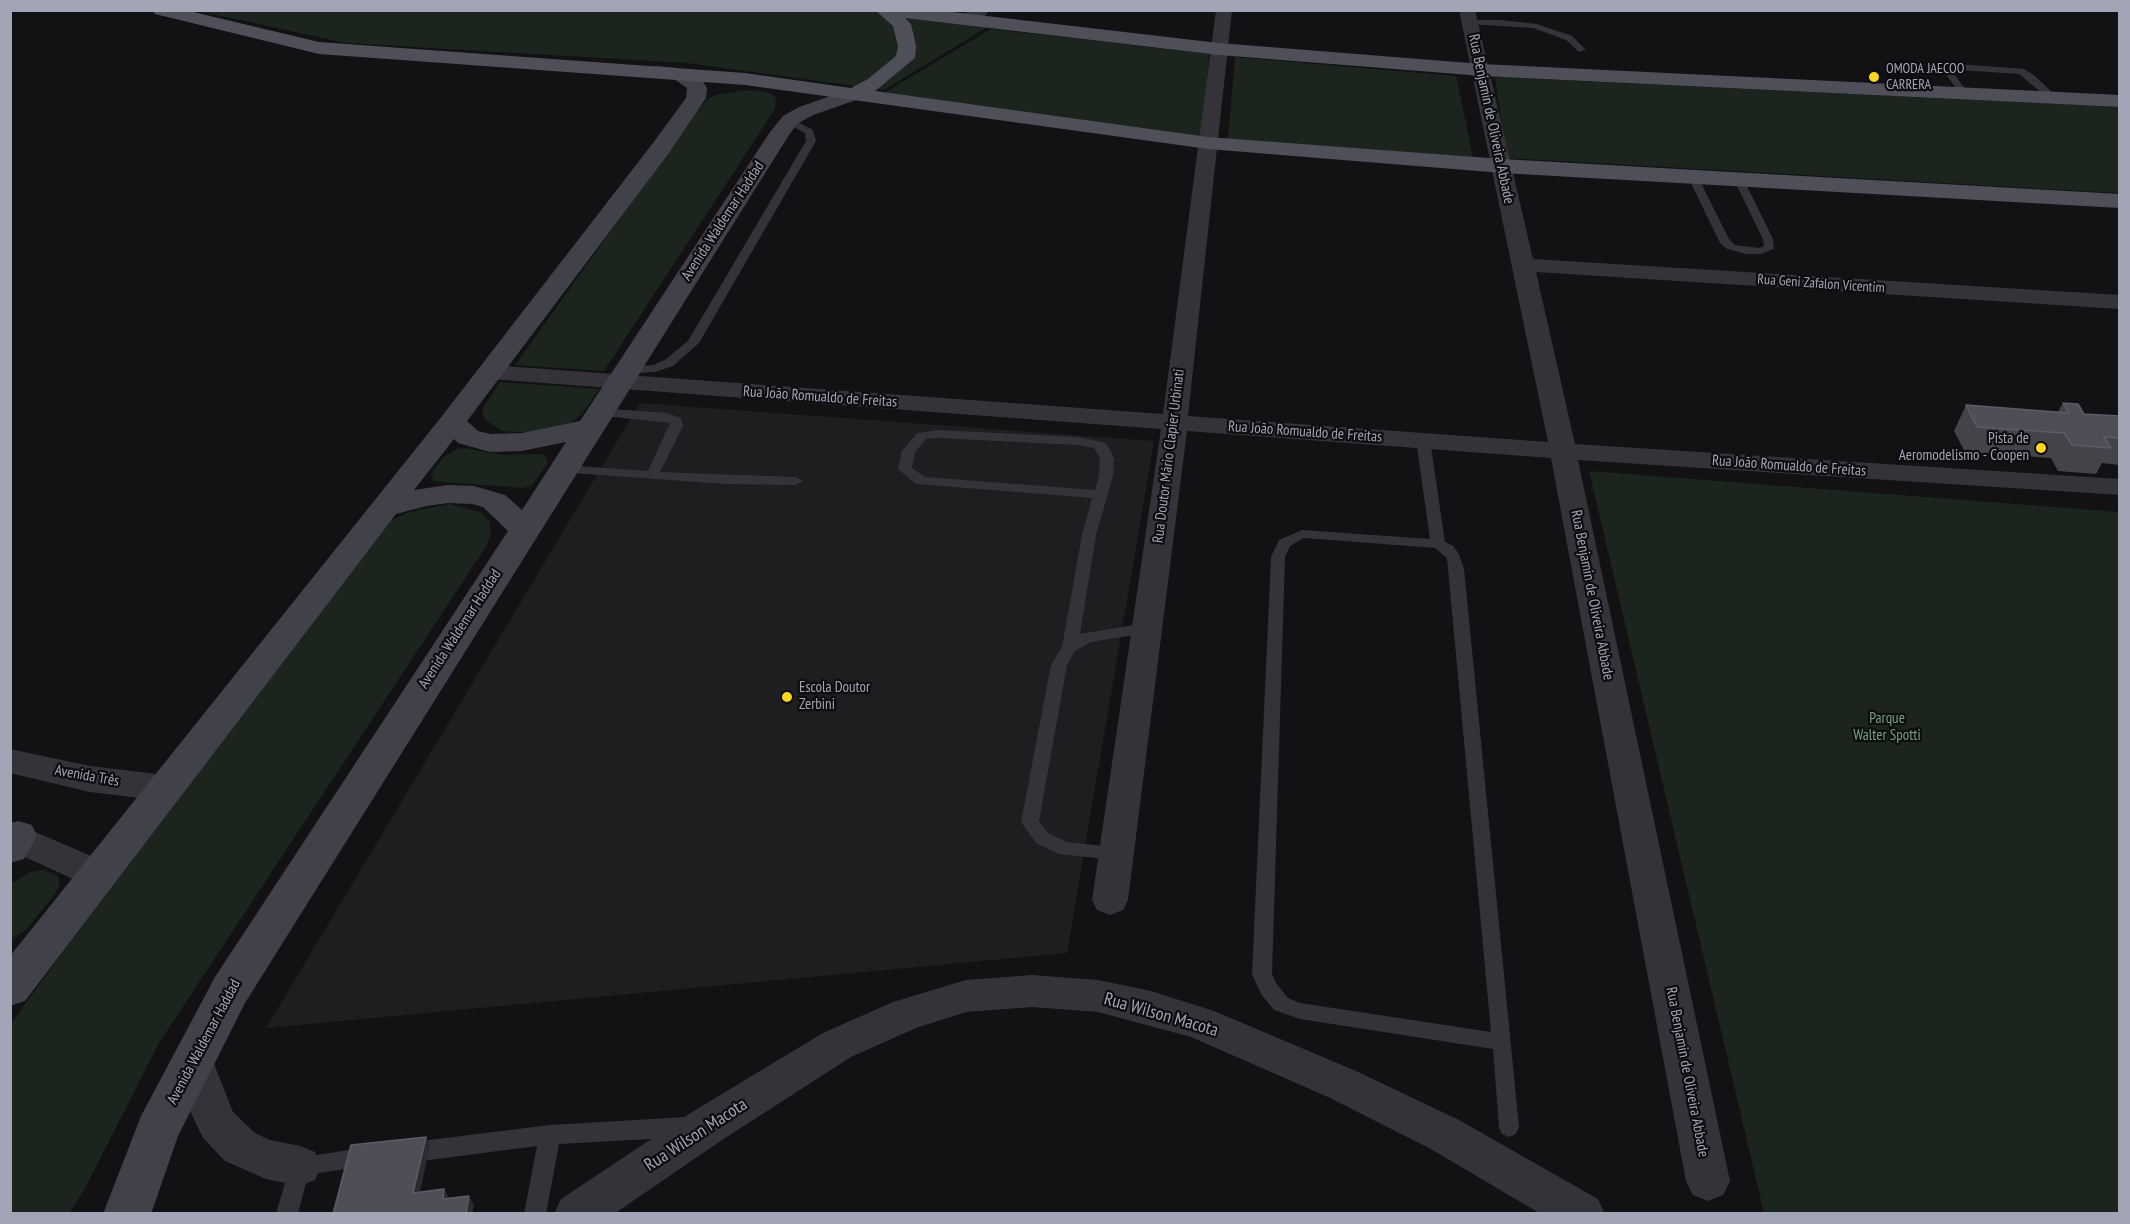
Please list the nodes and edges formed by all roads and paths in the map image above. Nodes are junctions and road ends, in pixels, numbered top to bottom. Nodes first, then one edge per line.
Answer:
1 (161, 10) edge
2 (885, 10) edge
3 (1224, 10) edge
4 (974, 15) edge
5 (1468, 16) edge
6 (1220, 49) junction
7 (1582, 50) dead end
8 (1482, 70) junction
9 (657, 72) junction
10 (1964, 94) junction
11 (852, 95) junction
12 (2053, 98) junction
13 (2120, 101) edge
14 (1208, 143) junction
15 (1502, 166) junction
16 (1693, 177) junction
17 (1739, 180) junction
18 (2120, 201) edge
19 (1522, 265) junction
20 (2120, 302) edge
21 (490, 372) junction
22 (622, 377) junction
23 (594, 420) junction
24 (452, 422) junction
25 (1174, 422) junction
26 (1423, 440) junction
27 (1563, 451) junction
28 (563, 469) junction
29 (652, 475) junction
30 (796, 481) dead end
31 (2120, 487) edge
32 (1100, 495) junction
33 (385, 508) junction
34 (524, 529) junction
35 (1438, 544) junction
36 (1146, 628) junction
37 (1070, 647) junction
38 (10, 760) edge
39 (165, 788) junction
40 (13, 839) edge
41 (1116, 853) junction
42 (99, 875) junction
43 (1110, 900) dead end
44 (10, 988) edge
45 (1502, 1042) junction
46 (193, 1059) junction
47 (707, 1126) junction
48 (1509, 1126) dead end
49 (550, 1135) junction
50 (429, 1150) dead end
51 (355, 1159) edge
52 (300, 1166) junction
53 (1708, 1181) dead end
54 (127, 1214) edge
55 (287, 1214) edge
56 (535, 1214) edge
57 (576, 1214) edge
58 (1583, 1214) edge

1 - 9 main road
2 - 4 main road
2 - 11 main road
3 - 6 street, Rua Doutor Mário Clapier Urbinati
4 - 6 main road
5 - 7 lane
5 - 8 street, Rua Benjamin de Oliveira Abbade
6 - 8 main road
6 - 14 street, Rua Doutor Mário Clapier Urbinati
8 - 10 main road
8 - 15 street, Rua Benjamin de Oliveira Abbade
9 - 11 main road
9 - 21 main road
10 - 12 main road
10 - 12 lane
11 - 14 main road
11 - 22 main road, Avenida Waldemar Haddad
12 - 13 main road
14 - 15 main road
14 - 25 street, Rua Doutor Mário Clapier Urbinati
15 - 16 main road
15 - 19 street, Rua Benjamin de Oliveira Abbade
16 - 17 main road
16 - 17 lane
17 - 18 main road
19 - 20 street, Rua Geni Zafalon Vicentim
19 - 27 street, Rua Benjamin de Oliveira Abbade
21 - 22 street, Rua João Romualdo de Freitas
21 - 24 main road
22 - 23 main road, Avenida Waldemar Haddad
22 - 25 street, Rua João Romualdo de Freitas
23 - 24 main road
23 - 28 main road, Avenida Waldemar Haddad
23 - 29 lane
24 - 33 main road
25 - 26 street, Rua João Romualdo de Freitas
25 - 36 street, Rua Doutor Mário Clapier Urbinati
26 - 27 street, Rua João Romualdo de Freitas
26 - 35 lane
27 - 31 street, Rua João Romualdo de Freitas
27 - 53 street, Rua Benjamin de Oliveira Abbade
28 - 29 lane
28 - 34 main road, Avenida Waldemar Haddad
29 - 30 lane
32 - 32 lane
32 - 37 lane
33 - 34 main road
33 - 39 main road
34 - 46 main road, Avenida Waldemar Haddad
35 - 45 lane
35 - 45 lane
36 - 37 lane
36 - 41 street, Rua Doutor Mário Clapier Urbinati
37 - 41 lane
38 - 39 street, Avenida Três
39 - 42 main road
40 - 42 street
41 - 43 street, Rua Doutor Mário Clapier Urbinati
42 - 44 main road
45 - 48 lane
46 - 52 street
46 - 54 main road, Avenida Waldemar Haddad
47 - 49 lane
47 - 57 street, Rua Wilson Macota
47 - 58 street, Rua Wilson Macota
49 - 50 lane
49 - 56 lane
51 - 52 lane
52 - 55 lane

